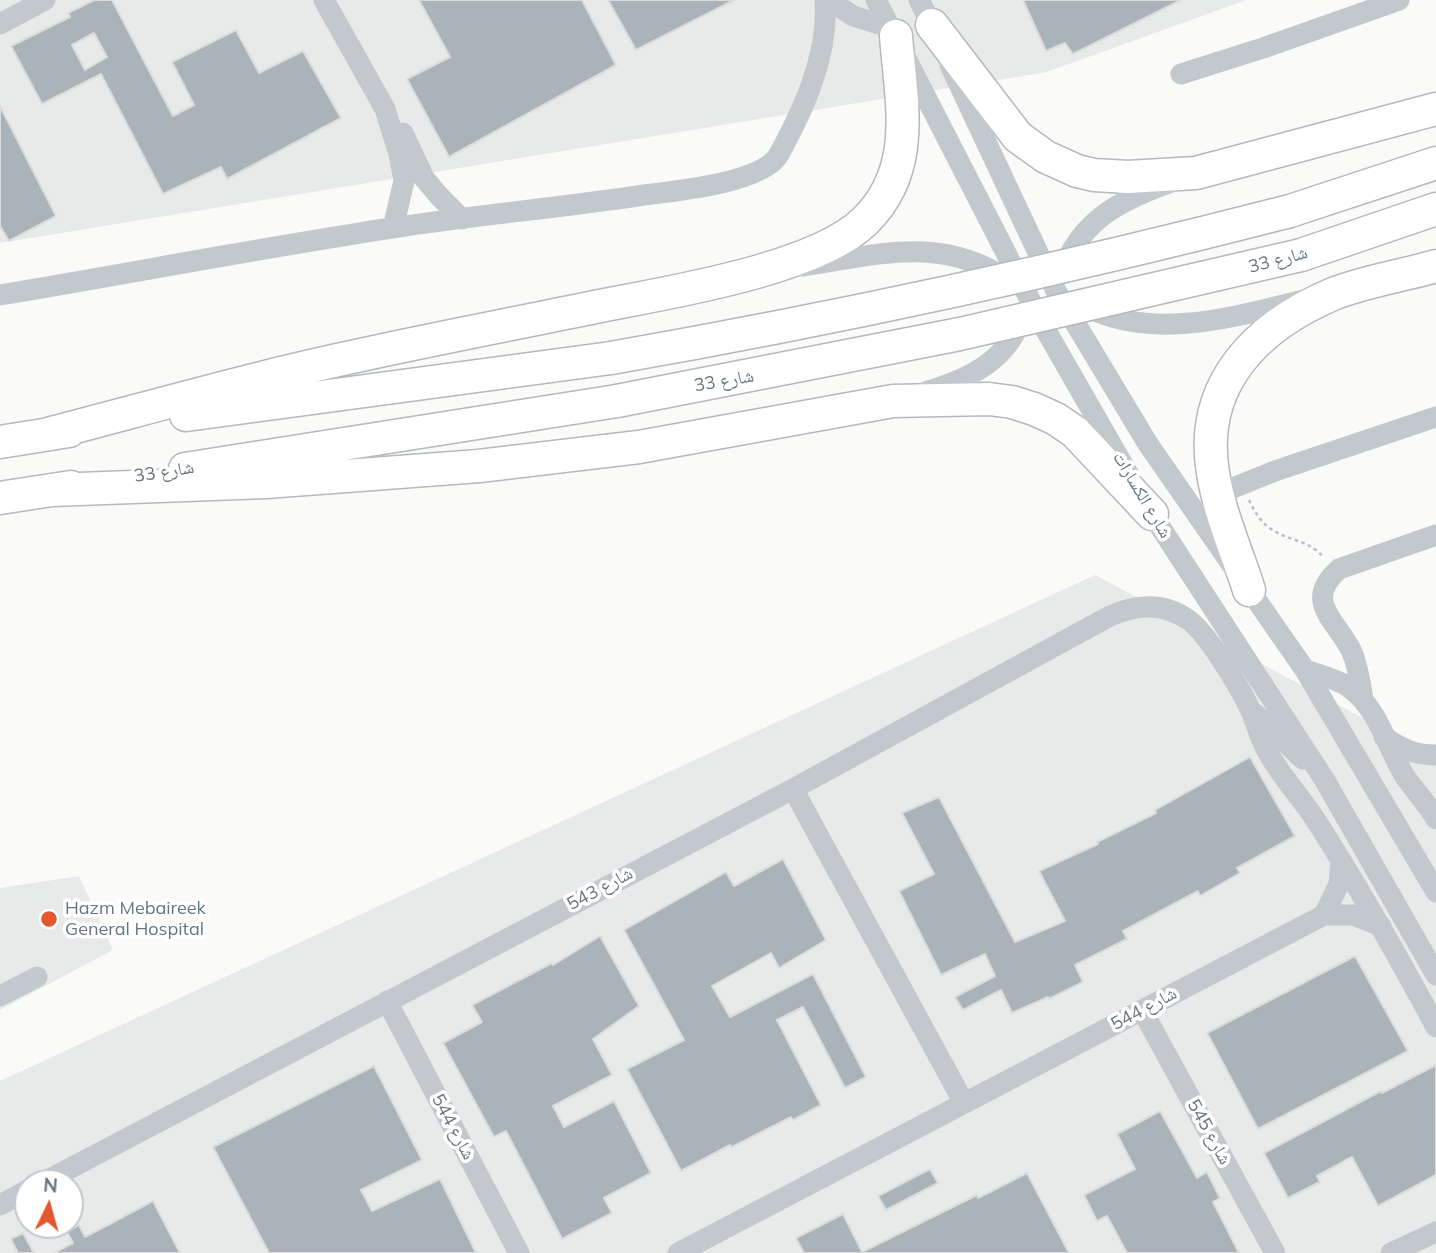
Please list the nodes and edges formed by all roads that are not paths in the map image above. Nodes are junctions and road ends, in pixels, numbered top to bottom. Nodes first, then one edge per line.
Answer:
1 (45, 0) edge
2 (324, 0) edge
3 (827, 0) edge
4 (876, 0) edge
5 (1399, 0) edge
6 (926, 13) edge
7 (0, 24) edge
8 (894, 32) junction
9 (1181, 74) dead end
10 (385, 109) junction
11 (1436, 109) edge
12 (1436, 163) edge
13 (1196, 173) junction
14 (1436, 209) edge
15 (463, 219) junction
16 (393, 228) junction
17 (1040, 256) junction
18 (1436, 266) edge
19 (751, 273) junction
20 (1030, 286) junction
21 (1335, 293) junction
22 (0, 295) edge
23 (1053, 298) junction
24 (1044, 327) junction
25 (893, 401) junction
26 (1436, 417) edge
27 (48, 434) junction
28 (0, 442) edge
29 (52, 490) junction
30 (1229, 490) junction
31 (0, 498) edge
32 (1152, 514) junction
33 (1436, 535) edge
34 (1249, 590) junction
35 (1305, 670) junction
36 (1363, 699) junction
37 (1251, 710) junction
38 (1384, 737) junction
39 (1436, 755) edge
40 (1324, 779) junction
41 (793, 789) junction
42 (1436, 819) edge
43 (1341, 861) junction
44 (1436, 892) edge
45 (1324, 915) junction
46 (1381, 926) junction
47 (1436, 975) edge
48 (37, 977) dead end
49 (0, 996) edge
50 (387, 1001) junction
51 (1142, 1010) junction
52 (1436, 1027) edge
53 (964, 1103) junction
54 (69, 1169) edge
55 (1436, 1232) edge
56 (519, 1253) edge
57 (678, 1253) edge
58 (1275, 1253) edge
59 (1391, 1253) edge

1 - 7 street
2 - 10 street
3 - 8 street
3 - 15 street
4 - 8 street, شارع الكسارات
5 - 9 street
6 - 13 highway
6 - 17 street, شارع الكسارات
8 - 19 highway
8 - 20 street, شارع الكسارات
10 - 15 street
10 - 16 street
11 - 13 highway
12 - 27 highway, bridge
13 - 23 street
14 - 29 highway, شارع 33, bridge
15 - 16 street
16 - 22 street
17 - 20 street
17 - 23 street, شارع الكسارات
18 - 21 highway
19 - 20 street
19 - 27 highway
20 - 23 street
20 - 24 street, شارع الكسارات
20 - 25 street
21 - 23 street
21 - 30 highway
23 - 24 street
23 - 34 street, شارع الكسارات
24 - 32 street, شارع الكسارات
25 - 29 highway
25 - 32 highway
26 - 30 street
27 - 28 highway
29 - 31 highway, شارع 33
30 - 34 highway
32 - 40 street, شارع الكسارات
33 - 36 street
34 - 35 street, شارع الكسارات
35 - 36 street
35 - 44 street, شارع الكسارات
36 - 38 street
37 - 40 street
37 - 41 street, شارع 543
37 - 43 street
38 - 39 street
38 - 42 street
40 - 47 street, شارع الكسارات
41 - 50 street, شارع 543
41 - 53 street
43 - 45 street
43 - 46 street
45 - 46 street
45 - 51 street, شارع 544
46 - 52 street
48 - 49 street
50 - 54 street, شارع 543
50 - 56 street, شارع 544
51 - 53 street, شارع 544
51 - 58 street, شارع 545
53 - 57 street, شارع 544
55 - 59 street

